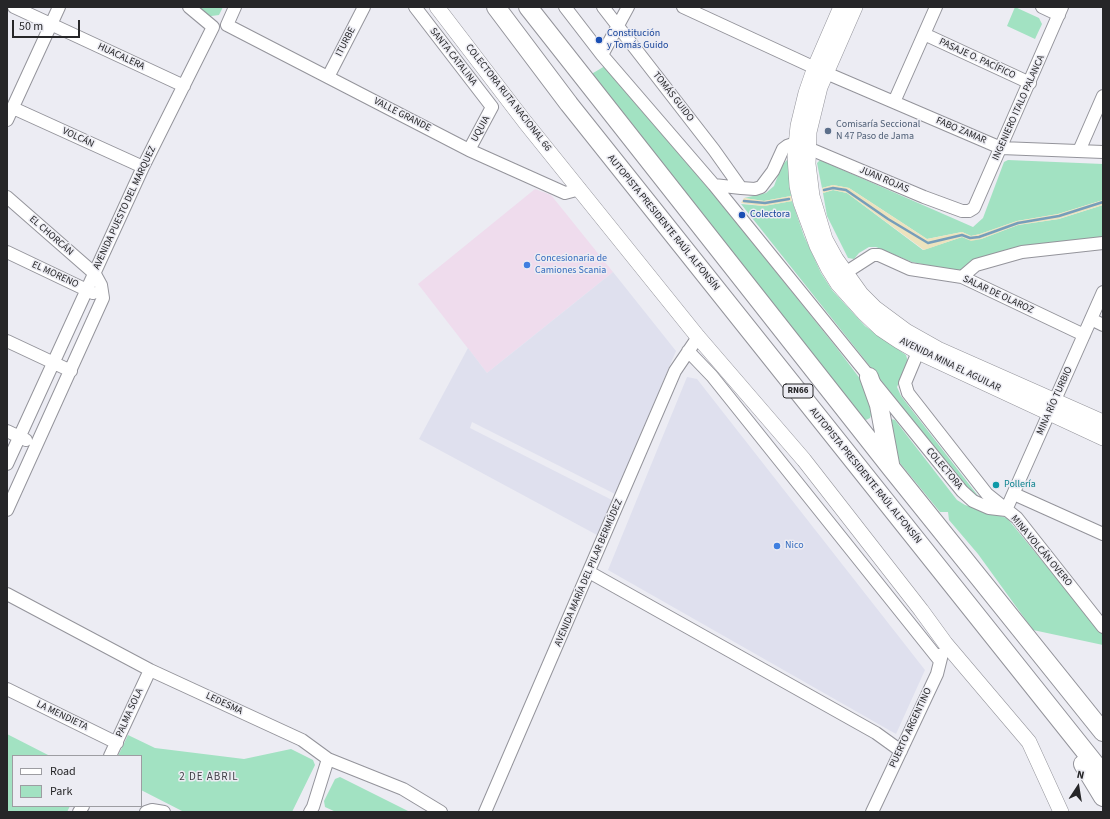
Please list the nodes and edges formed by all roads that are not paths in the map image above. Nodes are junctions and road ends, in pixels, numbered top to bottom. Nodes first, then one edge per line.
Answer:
1 (14, 7) edge
2 (59, 7) edge
3 (189, 7) edge
4 (235, 7) edge
5 (364, 7) edge
6 (415, 7) edge
7 (437, 7) edge
8 (496, 7) edge
9 (528, 7) edge
10 (565, 7) edge
11 (603, 7) edge
12 (628, 7) edge
13 (683, 7) edge
14 (841, 7) edge
15 (855, 7) edge
16 (936, 7) edge
17 (1042, 7) edge
18 (1061, 11) edge
19 (51, 25) junction
20 (227, 25) junction
21 (619, 26) junction
22 (213, 27) junction
23 (924, 34) junction
24 (602, 55) junction
25 (821, 70) junction
26 (328, 77) junction
27 (1030, 83) junction
28 (184, 86) junction
29 (1103, 96) edge
30 (894, 102) junction
31 (492, 107) joint
32 (13, 108) junction
33 (7, 120) edge
34 (802, 145) junction
35 (1001, 148) junction
36 (469, 150) junction
37 (1079, 151) junction
38 (1103, 152) edge
39 (144, 167) junction
40 (714, 185) junction
41 (741, 188) junction
42 (580, 189) junction
43 (7, 197) edge
44 (974, 208) joint
45 (1103, 243) edge
46 (7, 252) edge
47 (845, 273) junction
48 (95, 274) junction
49 (962, 277) junction
50 (87, 290) junction
51 (1103, 292) edge
52 (103, 298) junction
53 (1091, 319) junction
54 (1103, 325) edge
55 (1084, 335) junction
56 (698, 337) junction
57 (7, 341) edge
58 (688, 351) junction
59 (918, 352) junction
60 (54, 363) junction
61 (71, 371) junction
62 (869, 376) junction
63 (1053, 407) junction
64 (1103, 422) edge
65 (7, 431) edge
66 (19, 437) junction
67 (1103, 438) edge
68 (36, 445) junction
69 (7, 464) edge
70 (891, 468) junction
71 (1014, 494) junction
72 (7, 510) edge
73 (1006, 510) junction
74 (1103, 534) edge
75 (589, 572) junction
76 (7, 594) edge
77 (969, 605) junction
78 (1103, 627) edge
79 (945, 643) junction
80 (940, 661) junction
81 (150, 670) junction
82 (1059, 678) junction
83 (7, 688) edge
84 (1103, 712) edge
85 (1103, 732) edge
86 (117, 743) junction
87 (901, 751) junction
88 (111, 755) edge
89 (328, 759) junction
90 (1103, 774) edge
91 (1103, 797) edge
92 (315, 810) edge
93 (146, 812) edge
94 (164, 812) edge
95 (441, 812) edge
96 (485, 812) edge
97 (872, 812) edge
98 (1061, 812) edge

1 - 19 street, HUACALERA
2 - 19 street
3 - 22 street
4 - 20 street
5 - 26 street, ITURBE
6 - 31 street, SANTA CATALINA
7 - 42 main road, COLECTORA RUTA NACIONAL 66
8 - 77 highway, AUTOPISTA PRESIDENTE RAÚL ALFONSÍN / RN66
9 - 70 highway, RN66
10 - 24 street, COLECTORA
11 - 21 street, TOMÁS GUIDO
12 - 21 street
13 - 25 street, FABO ZAMAR
14 - 25 main road
15 - 25 main road
16 - 23 street
17 - 18 street
18 - 27 street, INGENIERO ITALO PALANCA
19 - 28 street, HUACALERA
19 - 32 street
20 - 22 street
20 - 26 street, VALLE GRANDE
21 - 24 street
21 - 41 street, TOMÁS GUIDO
22 - 28 street, AVENIDA PUESTO DEL MARQUEZ
23 - 27 street, PASAJE O. PACÍFICO
23 - 30 street
24 - 40 street, COLECTORA
25 - 30 street, FABO ZAMAR
25 - 34 main road
26 - 36 street, VALLE GRANDE
27 - 35 street, INGENIERO ITALO PALANCA
28 - 39 street, AVENIDA PUESTO DEL MARQUEZ
29 - 37 street
30 - 35 street, FABO ZAMAR
31 - 36 street, UQUIA
32 - 33 street
32 - 39 street, VOLCÁN
34 - 41 street
34 - 44 street, JUAN ROJAS
34 - 47 main road, AVENIDA MINA EL AGUILAR
34 - 59 main road, AVENIDA MINA EL AGUILAR
35 - 37 street, FABO ZAMAR
35 - 44 street, INGENIERO ITALO PALANCA
36 - 42 street, VALLE GRANDE
37 - 38 street, FABO ZAMAR
39 - 48 street, AVENIDA PUESTO DEL MARQUEZ
40 - 41 street
40 - 62 street, COLECTORA
42 - 56 main road, COLECTORA RUTA NACIONAL 66
43 - 48 street, EL CHORCÁN
45 - 49 street
46 - 50 street, EL MORENO
47 - 49 street, SALAR DE OLAROZ
47 - 63 main road, AVENIDA MINA EL AGUILAR
48 - 50 street
48 - 52 street, AVENIDA PUESTO DEL MARQUEZ
49 - 55 street, SALAR DE OLAROZ
50 - 52 street, EL MORENO
50 - 60 street
51 - 53 street, MINA RÍO TURBIO
52 - 61 street
53 - 54 street
53 - 55 street, MINA RÍO TURBIO
55 - 63 street, MINA RÍO TURBIO
56 - 58 street, AVENIDA MARÍA DEL PILAR BERMÚDEZ
56 - 79 main road, COLECTORA RUTA NACIONAL 66
57 - 60 street
58 - 75 street, AVENIDA MARÍA DEL PILAR BERMÚDEZ
58 - 80 street
59 - 63 main road, AVENIDA MINA EL AGUILAR
59 - 73 street, MINA VOLCÁN OVERO
60 - 61 street
60 - 66 street
61 - 68 street
62 - 70 highway
62 - 73 street, COLECTORA
63 - 64 main road, AVENIDA MINA EL AGUILAR
63 - 67 main road, AVENIDA MINA EL AGUILAR
63 - 71 street, MINA RÍO TURBIO
65 - 66 street
66 - 68 street
66 - 69 street
68 - 72 street
70 - 82 highway, RN66
71 - 73 street, MINA RÍO TURBIO
71 - 74 street
73 - 78 street, MINA VOLCÁN OVERO
75 - 87 street
75 - 96 street, AVENIDA MARÍA DEL PILAR BERMÚDEZ
76 - 81 street, LEDESMA
77 - 90 highway, AUTOPISTA PRESIDENTE RAÚL ALFONSÍN / RN66
77 - 91 highway
79 - 80 street, PUERTO ARGENTINO
79 - 98 main road, COLECTORA RUTA NACIONAL 66
80 - 87 street, PUERTO ARGENTINO
81 - 86 street, PALMA SOLA
81 - 89 street, LEDESMA
82 - 84 highway
82 - 85 highway, RN66
83 - 86 street, LA MENDIETA
86 - 88 street, PALMA SOLA
87 - 97 street, PUERTO ARGENTINO
89 - 92 street
89 - 95 street, LEDESMA
93 - 94 street

